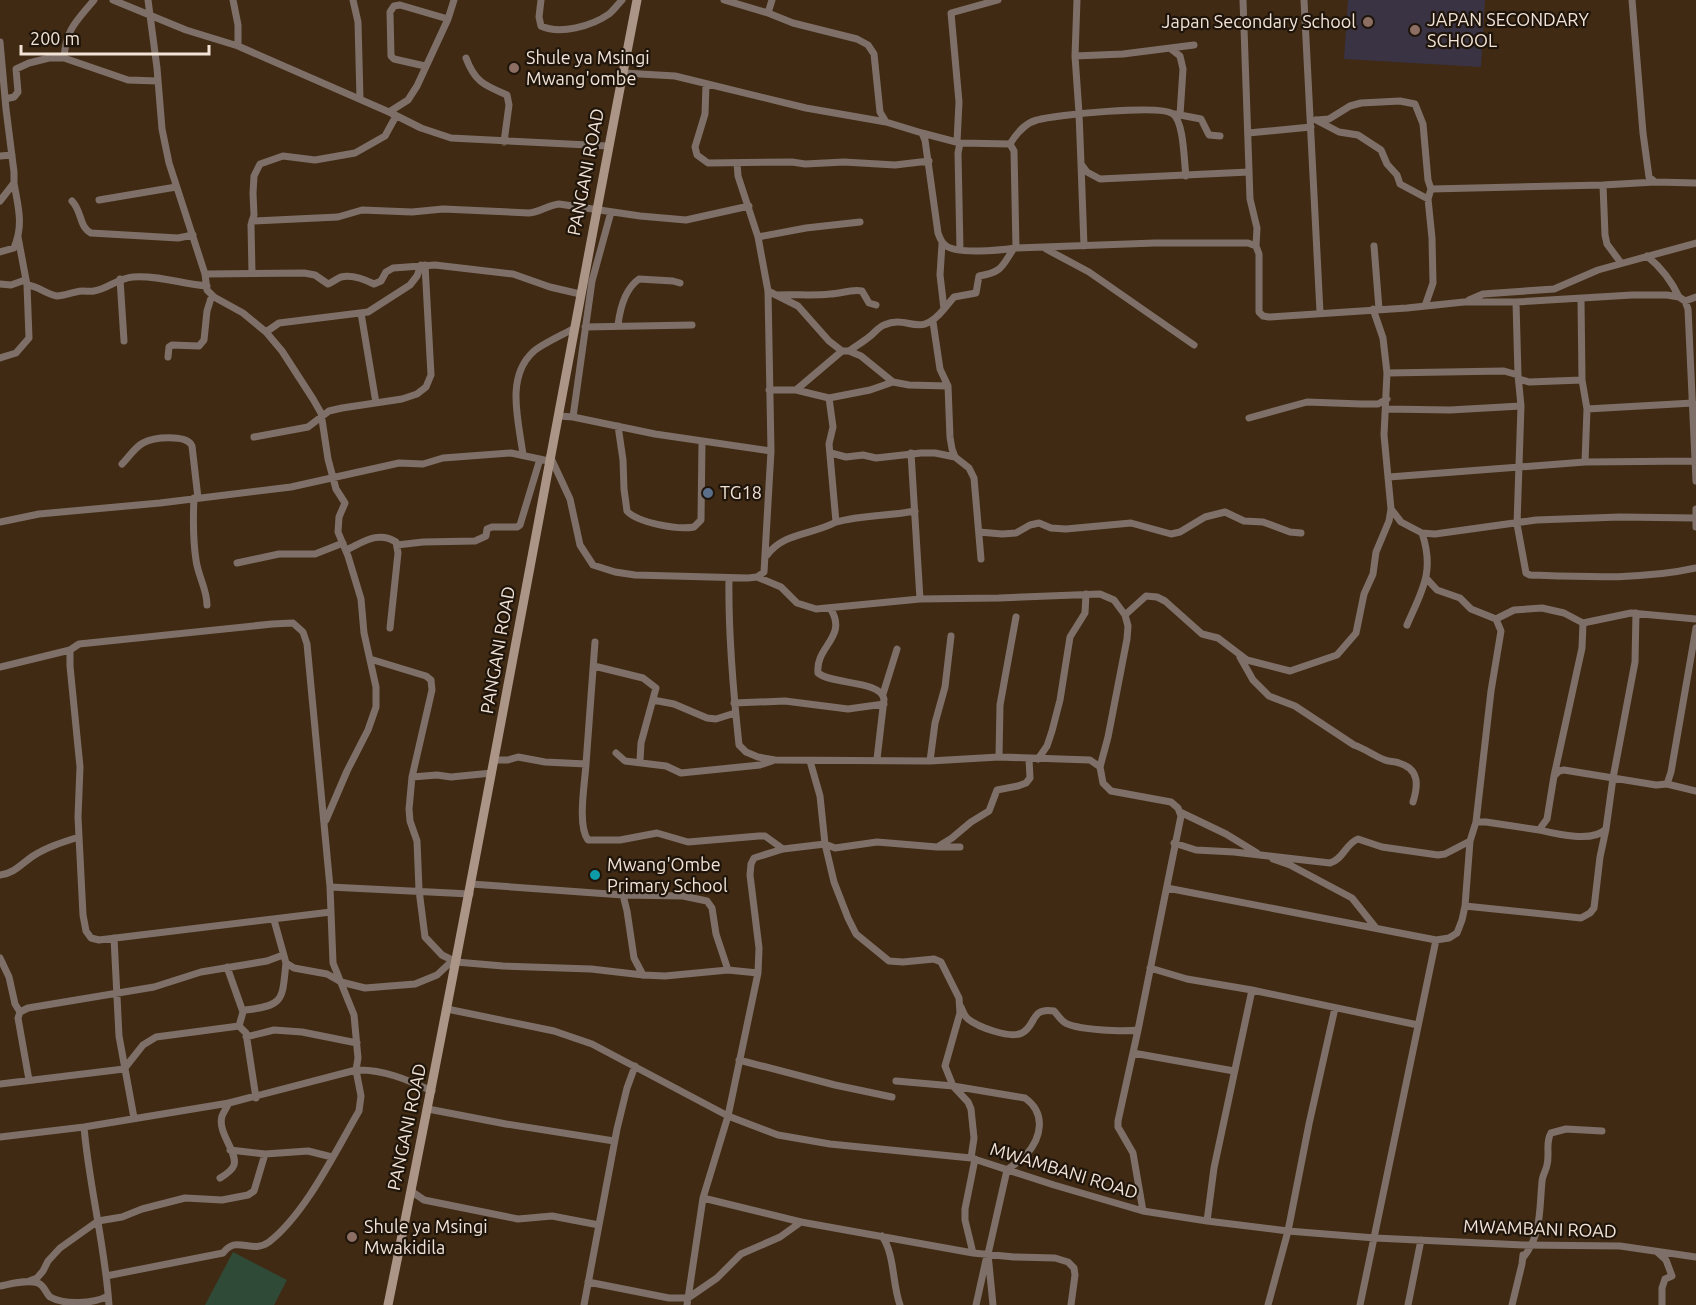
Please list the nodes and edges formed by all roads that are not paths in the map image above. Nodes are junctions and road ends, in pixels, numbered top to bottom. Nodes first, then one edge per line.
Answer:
1 (94, 0) edge
2 (113, 0) edge
3 (148, 0) edge
4 (233, 0) edge
5 (353, 0) edge
6 (454, 0) edge
7 (542, 0) edge
8 (622, 0) edge
9 (637, 0) edge
10 (724, 0) edge
11 (772, 0) edge
12 (998, 0) edge
13 (1077, 0) edge
14 (1243, 0) edge
15 (1304, 0) edge
16 (1632, 0) edge
17 (148, 13) junction
18 (768, 13) junction
19 (448, 19) junction
20 (0, 42) edge
21 (1194, 45) dead end
22 (238, 46) junction
23 (1171, 49) junction
24 (1075, 56) junction
25 (64, 58) junction
26 (466, 58) dead end
27 (425, 66) junction
28 (622, 73) junction
29 (158, 81) junction
30 (706, 84) junction
31 (5, 99) junction
32 (360, 99) junction
33 (3, 109) edge
34 (388, 112) junction
35 (1079, 113) junction
36 (1177, 115) junction
37 (396, 116) junction
38 (886, 122) junction
39 (1313, 122) junction
40 (922, 133) junction
41 (1248, 133) junction
42 (1220, 136) dead end
43 (504, 142) junction
44 (959, 142) junction
45 (1010, 144) junction
46 (608, 146) junction
47 (12, 155) junction
48 (0, 156) edge
49 (929, 161) junction
50 (737, 163) junction
51 (1081, 164) junction
52 (1249, 172) junction
53 (1186, 176) junction
54 (1655, 182) junction
55 (14, 183) junction
56 (1696, 183) edge
57 (1604, 185) junction
58 (176, 187) junction
59 (1431, 189) junction
60 (1428, 199) junction
61 (99, 200) dead end
62 (0, 201) edge
63 (72, 201) dead end
64 (749, 206) junction
65 (596, 209) junction
66 (611, 212) junction
67 (252, 221) junction
68 (860, 222) dead end
69 (193, 235) junction
70 (18, 237) junction
71 (758, 237) junction
72 (1696, 243) edge
73 (942, 244) junction
74 (1084, 246) junction
75 (1256, 246) junction
76 (1374, 246) dead end
77 (1040, 247) junction
78 (1015, 248) junction
79 (960, 250) junction
80 (0, 252) edge
81 (1647, 256) junction
82 (1621, 263) junction
83 (423, 265) junction
84 (252, 273) junction
85 (205, 274) junction
86 (120, 279) junction
87 (26, 282) junction
88 (680, 283) dead end
89 (0, 284) edge
90 (207, 286) junction
91 (768, 291) junction
92 (580, 294) junction
93 (212, 295) junction
94 (775, 296) junction
95 (1696, 297) edge
96 (1581, 299) junction
97 (1682, 299) junction
98 (1464, 302) junction
99 (1516, 302) junction
100 (876, 305) dead end
101 (1425, 306) junction
102 (944, 309) junction
103 (1376, 309) junction
104 (1320, 312) junction
105 (361, 313) junction
106 (933, 322) junction
107 (618, 325) junction
108 (692, 325) dead end
109 (585, 327) junction
110 (573, 329) junction
111 (266, 332) junction
112 (124, 341) dead end
113 (1194, 345) dead end
114 (846, 351) junction
115 (168, 357) dead end
116 (0, 358) edge
117 (1388, 373) junction
118 (1519, 377) junction
119 (1582, 380) junction
120 (893, 381) junction
121 (948, 386) junction
122 (770, 390) junction
123 (796, 390) junction
124 (829, 398) junction
125 (1387, 399) junction
126 (376, 403) junction
127 (1693, 403) junction
128 (1521, 406) junction
129 (1386, 409) junction
130 (1587, 409) junction
131 (559, 416) junction
132 (573, 417) junction
133 (322, 418) junction
134 (1249, 418) dead end
135 (618, 426) junction
136 (254, 437) dead end
137 (702, 442) junction
138 (771, 451) junction
139 (831, 453) junction
140 (910, 453) junction
141 (523, 455) junction
142 (955, 457) junction
143 (546, 458) junction
144 (1694, 461) junction
145 (1585, 462) junction
146 (122, 464) dead end
147 (1520, 468) junction
148 (1389, 477) junction
149 (333, 478) junction
150 (1696, 481) edge
151 (196, 498) junction
152 (1391, 509) junction
153 (1696, 509) edge
154 (915, 511) junction
155 (1695, 518) edge
156 (0, 522) edge
157 (836, 522) junction
158 (1517, 524) junction
159 (1696, 527) edge
160 (978, 532) junction
161 (1301, 532) dead end
162 (1422, 533) junction
163 (397, 545) junction
164 (344, 547) junction
165 (766, 556) junction
166 (981, 559) dead end
167 (237, 563) dead end
168 (1696, 568) edge
169 (757, 577) junction
170 (729, 578) junction
171 (1427, 579) junction
172 (1086, 594) junction
173 (920, 599) junction
174 (207, 605) dead end
175 (830, 608) junction
176 (1636, 613) junction
177 (1125, 615) junction
178 (1016, 617) dead end
179 (1696, 619) edge
180 (1496, 620) junction
181 (1582, 623) junction
182 (1407, 625) dead end
183 (390, 628) dead end
184 (1696, 628) edge
185 (951, 636) dead end
186 (595, 642) dead end
187 (897, 649) dead end
188 (70, 650) junction
189 (1238, 654) junction
190 (370, 659) junction
191 (594, 666) junction
192 (0, 667) edge
193 (883, 694) junction
194 (653, 700) junction
195 (734, 702) junction
196 (884, 704) junction
197 (735, 712) junction
198 (616, 753) dead end
199 (999, 756) junction
200 (877, 759) junction
201 (1029, 759) junction
202 (1038, 759) junction
203 (494, 760) junction
204 (775, 760) junction
205 (640, 761) junction
206 (810, 761) junction
207 (930, 761) junction
208 (586, 764) junction
209 (1100, 767) junction
210 (492, 773) junction
211 (1554, 776) junction
212 (412, 777) junction
213 (1613, 778) junction
214 (1667, 783) junction
215 (1696, 791) edge
216 (1413, 802) dead end
217 (1180, 812) junction
218 (1476, 822) junction
219 (325, 828) junction
220 (1606, 829) junction
221 (1539, 830) junction
222 (79, 837) junction
223 (1470, 841) junction
224 (1174, 843) junction
225 (825, 844) junction
226 (937, 847) junction
227 (960, 847) dead end
228 (783, 849) junction
229 (1260, 855) junction
230 (0, 875) edge
231 (471, 884) junction
232 (330, 887) junction
233 (1167, 888) junction
234 (419, 890) junction
235 (470, 894) junction
236 (623, 895) junction
237 (1466, 906) junction
238 (331, 912) junction
239 (274, 920) junction
240 (1376, 928) junction
241 (114, 939) junction
242 (1436, 940) junction
243 (283, 955) junction
244 (0, 958) edge
245 (634, 958) junction
246 (454, 961) junction
247 (286, 963) junction
248 (227, 967) junction
249 (1150, 968) junction
250 (728, 970) junction
251 (618, 972) junction
252 (758, 973) junction
253 (643, 975) junction
254 (341, 982) junction
255 (1252, 990) junction
256 (117, 993) junction
257 (961, 1007) junction
258 (1335, 1008) junction
259 (447, 1009) junction
260 (20, 1012) junction
261 (243, 1012) junction
262 (1418, 1024) junction
263 (239, 1026) junction
264 (1138, 1030) junction
265 (246, 1037) junction
266 (357, 1042) junction
267 (1133, 1053) junction
268 (739, 1060) junction
269 (635, 1066) junction
270 (124, 1069) junction
271 (356, 1070) junction
272 (1234, 1071) junction
273 (29, 1080) junction
274 (896, 1081) dead end
275 (0, 1084) edge
276 (953, 1086) junction
277 (432, 1091) junction
278 (892, 1097) dead end
279 (256, 1098) junction
280 (229, 1103) junction
281 (428, 1109) junction
282 (728, 1116) junction
283 (134, 1118) junction
284 (84, 1127) junction
285 (1602, 1131) dead end
286 (0, 1137) edge
287 (614, 1142) junction
288 (230, 1150) junction
289 (265, 1154) junction
290 (332, 1157) junction
291 (973, 1159) junction
292 (1007, 1170) junction
293 (220, 1178) dead end
294 (411, 1191) junction
295 (703, 1198) junction
296 (1143, 1211) junction
297 (98, 1221) junction
298 (1207, 1221) junction
299 (801, 1222) junction
300 (599, 1225) junction
301 (1288, 1231) junction
302 (882, 1236) junction
303 (1375, 1238) junction
304 (1421, 1240) junction
305 (1523, 1245) junction
306 (1533, 1245) junction
307 (1657, 1252) junction
308 (973, 1253) junction
309 (988, 1254) junction
310 (1696, 1257) edge
311 (1523, 1258) junction
312 (106, 1276) junction
313 (27, 1282) junction
314 (588, 1282) junction
315 (0, 1286) edge
316 (108, 1296) junction
317 (688, 1301) edge
318 (109, 1305) edge
319 (387, 1305) edge
320 (584, 1305) edge
321 (900, 1305) edge
322 (976, 1305) edge
323 (993, 1305) edge
324 (1071, 1305) edge
325 (1268, 1305) edge
326 (1360, 1305) edge
327 (1408, 1305) edge
328 (1512, 1305) edge
329 (1662, 1305) edge

1 - 25 street
2 - 17 street
3 - 17 street
4 - 22 street
5 - 32 street
6 - 19 street
7 - 8 street
9 - 28 main road, PANGANI ROAD
10 - 18 street
11 - 18 street
12 - 44 street
13 - 24 street
14 - 41 street
15 - 39 street
16 - 54 street
17 - 22 street
17 - 29 street
18 - 38 street
19 - 27 street
19 - 27 street
20 - 31 street
21 - 23 street
22 - 32 street
23 - 24 street
23 - 36 street
24 - 35 street
25 - 29 street
25 - 31 street
26 - 43 street
27 - 34 street
28 - 30 street
28 - 46 main road, PANGANI ROAD
29 - 58 street
30 - 38 street
30 - 50 street
31 - 33 street
32 - 34 street
33 - 47 street
34 - 37 street
35 - 36 street
35 - 45 street
35 - 51 street
36 - 42 street
36 - 53 street
37 - 43 street
37 - 67 street
38 - 40 street
39 - 41 street
39 - 59 street
39 - 60 street
39 - 104 street
40 - 44 street
40 - 49 street
41 - 52 street
43 - 46 street
44 - 45 street
44 - 79 street
45 - 78 street
46 - 65 main road, PANGANI ROAD
47 - 48 street
47 - 55 street
49 - 50 street
49 - 73 street
50 - 64 street
51 - 53 street
51 - 74 street
52 - 53 street
52 - 75 street
54 - 56 street
54 - 57 street
55 - 62 street
55 - 70 street
57 - 59 street
57 - 82 street
58 - 61 street
58 - 69 street
59 - 60 street
60 - 101 street
63 - 69 street
64 - 66 street
64 - 71 street
65 - 66 street
65 - 67 street
65 - 92 main road, PANGANI ROAD
66 - 109 street
67 - 84 street
68 - 71 street
69 - 85 street
70 - 80 street
70 - 87 street
71 - 91 street
72 - 81 street
73 - 79 street
73 - 102 street
74 - 75 street
74 - 77 street
75 - 104 street
76 - 103 street
77 - 78 street
77 - 113 street
78 - 79 street
78 - 102 street
81 - 82 street
81 - 97 street
82 - 98 street
83 - 84 street
83 - 92 street
83 - 105 street
83 - 126 street
84 - 85 street
85 - 90 street
86 - 87 street
86 - 90 street
86 - 112 street
87 - 89 street
87 - 116 street
88 - 107 street
90 - 93 street
91 - 94 street
91 - 122 street
92 - 110 main road, PANGANI ROAD
93 - 111 street
93 - 115 street
94 - 100 street
94 - 114 street
95 - 97 street
96 - 97 street
96 - 99 street
96 - 119 street
97 - 127 street
98 - 99 street
98 - 101 street
99 - 118 street
101 - 103 street
102 - 106 street
103 - 104 street
103 - 117 street
105 - 111 street
105 - 126 street
106 - 114 street
106 - 121 street
107 - 108 street
107 - 109 street
109 - 132 street
110 - 131 main road, PANGANI ROAD
110 - 141 street
111 - 133 street
114 - 120 street
114 - 123 street
117 - 118 street
117 - 125 street
118 - 119 street
118 - 128 street
119 - 130 street
120 - 121 street
120 - 124 street
121 - 142 street
122 - 123 street
122 - 138 street
123 - 124 street
124 - 139 street
125 - 129 street
125 - 134 street
126 - 133 street
127 - 130 street
127 - 144 street
128 - 129 street
128 - 147 street
129 - 148 street
130 - 145 street
131 - 132 street
131 - 143 main road, PANGANI ROAD
132 - 135 street
133 - 136 street
133 - 149 street
135 - 137 street
135 - 137 street
137 - 138 street
138 - 165 street
139 - 140 street
139 - 157 street
140 - 142 street
140 - 154 street
141 - 143 street
141 - 149 street
142 - 160 street
143 - 163 street
143 - 170 street
143 - 203 main road, PANGANI ROAD
144 - 145 street
144 - 150 street
145 - 147 street
146 - 151 street
147 - 148 street
147 - 158 street
148 - 152 street
149 - 151 street
149 - 164 street
151 - 156 street
151 - 174 street
152 - 162 street
152 - 189 street
153 - 155 street
154 - 157 street
154 - 173 street
155 - 158 street
155 - 159 street
157 - 165 street
158 - 162 street
158 - 168 street
160 - 161 street
160 - 166 street
162 - 171 street
163 - 164 street
163 - 183 street
164 - 167 street
164 - 190 street
165 - 169 street
169 - 170 street
169 - 175 street
170 - 195 street
171 - 180 street
171 - 182 street
172 - 173 street
172 - 177 street
172 - 202 street
173 - 175 street
175 - 193 street
176 - 179 street
176 - 181 street
176 - 213 street
177 - 189 street
177 - 209 street
178 - 199 street
180 - 181 street
180 - 218 street
181 - 211 street
184 - 214 street
185 - 207 street
186 - 191 street
187 - 193 street
188 - 192 street
188 - 219 street
188 - 222 street
189 - 216 street
190 - 212 street
190 - 219 street
191 - 194 street
191 - 208 street
193 - 196 street
194 - 197 street
194 - 205 street
195 - 196 street
195 - 197 street
196 - 200 street
197 - 204 street
198 - 205 street
199 - 201 street
199 - 207 street
200 - 206 street
200 - 207 street
201 - 202 street
201 - 226 street
202 - 209 street
203 - 208 street
203 - 210 main road, PANGANI ROAD
204 - 205 street
204 - 206 street
206 - 225 street
208 - 228 street
209 - 217 street
210 - 212 street
210 - 231 main road, PANGANI ROAD
211 - 213 street
211 - 221 street
212 - 234 street
213 - 214 street
213 - 220 street
214 - 215 street
217 - 224 street
217 - 229 street
218 - 221 street
218 - 223 street
219 - 232 street
220 - 221 street
220 - 237 street
222 - 230 street
222 - 241 street
223 - 229 street
223 - 237 street
224 - 229 street
224 - 233 street
225 - 226 street
225 - 228 street
225 - 257 street
226 - 227 street
228 - 252 street
229 - 240 street
231 - 235 main road, PANGANI ROAD
231 - 236 street
232 - 234 street
232 - 238 street
233 - 240 street
233 - 249 street
234 - 235 street
234 - 246 street
235 - 246 main road, PANGANI ROAD
236 - 245 street
236 - 250 street
237 - 242 street
238 - 239 street
238 - 254 street
239 - 241 street
239 - 243 street
240 - 242 street
241 - 256 street
242 - 262 street
243 - 247 street
243 - 248 street
244 - 260 street
245 - 251 street
245 - 253 street
246 - 251 street
246 - 254 street
246 - 259 main road, PANGANI ROAD
247 - 254 street
247 - 261 street
248 - 256 street
248 - 261 street
249 - 255 street
249 - 264 street
250 - 252 street
250 - 253 street
251 - 253 street
252 - 268 street
254 - 266 street
255 - 258 street
255 - 272 street
256 - 260 street
256 - 270 street
257 - 264 street
257 - 276 street
258 - 262 street
258 - 301 street
259 - 269 street, MWAMBANI ROAD
259 - 277 main road, PANGANI ROAD
260 - 273 street
261 - 263 street
262 - 303 street
263 - 265 street
263 - 270 street
264 - 267 street
265 - 266 street
265 - 279 street
266 - 271 street
267 - 272 street
267 - 296 street
268 - 278 street
268 - 282 street
269 - 282 street, MWAMBANI ROAD
269 - 287 street
270 - 273 street
270 - 283 street
271 - 277 street
271 - 279 street
271 - 290 street
272 - 298 street
273 - 275 street
274 - 276 street
276 - 291 street
276 - 292 street
277 - 281 main road, PANGANI ROAD
279 - 280 street
280 - 283 street
280 - 288 street
281 - 287 street
281 - 294 main road, PANGANI ROAD
282 - 291 street, MWAMBANI ROAD
282 - 295 street
283 - 284 street
284 - 286 street
284 - 297 street
285 - 306 street
287 - 300 street
288 - 289 street
288 - 293 street
289 - 290 street
289 - 297 street
290 - 312 street
291 - 292 street, MWAMBANI ROAD
291 - 308 street
292 - 296 street, MWAMBANI ROAD
292 - 309 street
294 - 300 street
294 - 319 main road, PANGANI ROAD
295 - 299 street
295 - 317 street
296 - 298 street, MWAMBANI ROAD
297 - 312 street
297 - 313 street
298 - 301 street, MWAMBANI ROAD
299 - 302 street
299 - 317 street
300 - 314 street
301 - 303 street, MWAMBANI ROAD
301 - 325 street
302 - 308 street
302 - 321 street
303 - 304 street, MWAMBANI ROAD
303 - 326 street
304 - 305 street, MWAMBANI ROAD
304 - 327 street
305 - 306 street, MWAMBANI ROAD
305 - 311 street
306 - 307 street, MWAMBANI ROAD
306 - 311 street
307 - 310 street, MWAMBANI ROAD
307 - 329 street
308 - 309 street
309 - 322 street
309 - 323 street
309 - 324 street
311 - 328 street
312 - 316 street
313 - 315 street
313 - 316 street
314 - 317 street
314 - 320 street
316 - 318 street

